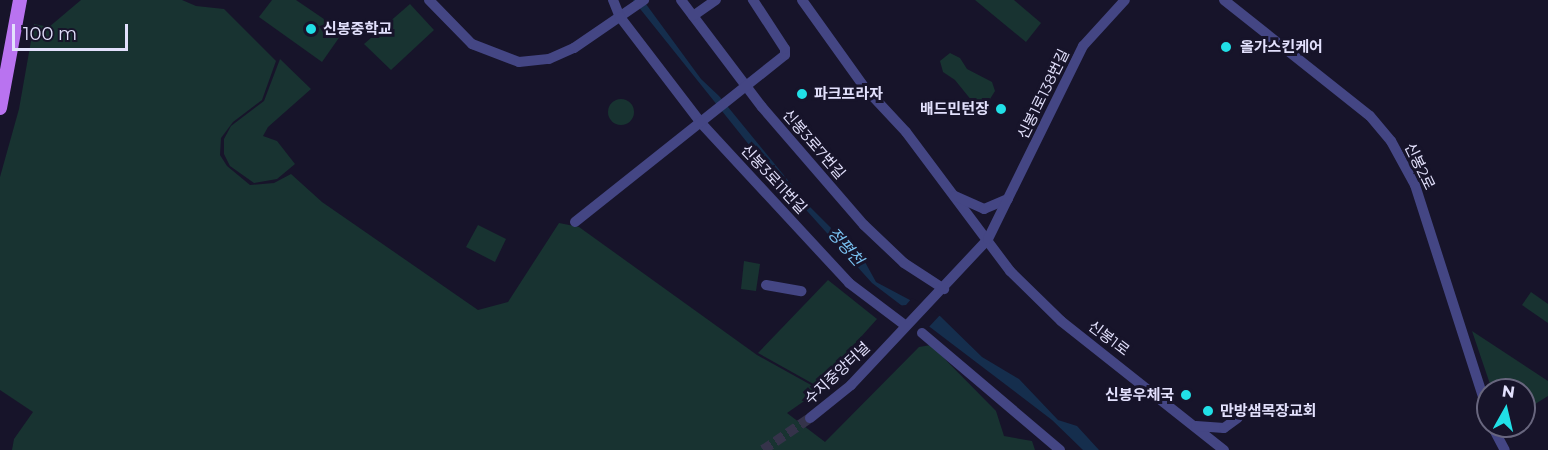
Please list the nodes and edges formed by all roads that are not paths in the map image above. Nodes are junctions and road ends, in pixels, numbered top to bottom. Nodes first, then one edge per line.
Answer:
1 (20, 0) edge
2 (429, 0) edge
3 (613, 0) edge
4 (644, 0) edge
5 (681, 0) edge
6 (716, 0) edge
7 (753, 0) edge
8 (802, 0) edge
9 (1125, 0) edge
10 (1224, 0) edge
11 (624, 14) junction
12 (693, 16) junction
13 (741, 89) junction
14 (0, 108) edge
15 (705, 119) junction
16 (955, 196) junction
17 (1009, 199) junction
18 (575, 222) dead end
19 (988, 239) junction
20 (766, 285) dead end
21 (944, 289) junction
22 (801, 291) dead end
23 (907, 325) junction
24 (922, 333) dead end
25 (1477, 378) edge
26 (810, 418) tunnel mouth
27 (1238, 418) dead end
28 (1196, 426) junction
29 (1060, 450) edge
30 (1224, 450) edge

1 - 14 main road
2 - 11 street
3 - 11 street, 신봉3로11번길
4 - 11 street
5 - 12 street, 신봉3로7번길
6 - 12 street
7 - 13 street
8 - 16 street, 신봉1로
9 - 17 street, 신봉1로138번길
10 - 25 street, 신봉2로
11 - 15 street, 신봉3로11번길
12 - 13 street, 신봉3로7번길
13 - 15 street
13 - 21 street, 신봉3로7번길
15 - 18 street
15 - 23 street, 신봉3로11번길
16 - 17 street
16 - 19 street, 신봉1로
17 - 19 street, 신봉1로138번길
19 - 21 street
19 - 28 street, 신봉1로
20 - 22 street
21 - 23 street
23 - 26 street, 수지중앙터널
24 - 29 street
27 - 28 street
28 - 30 street, 신봉1로

